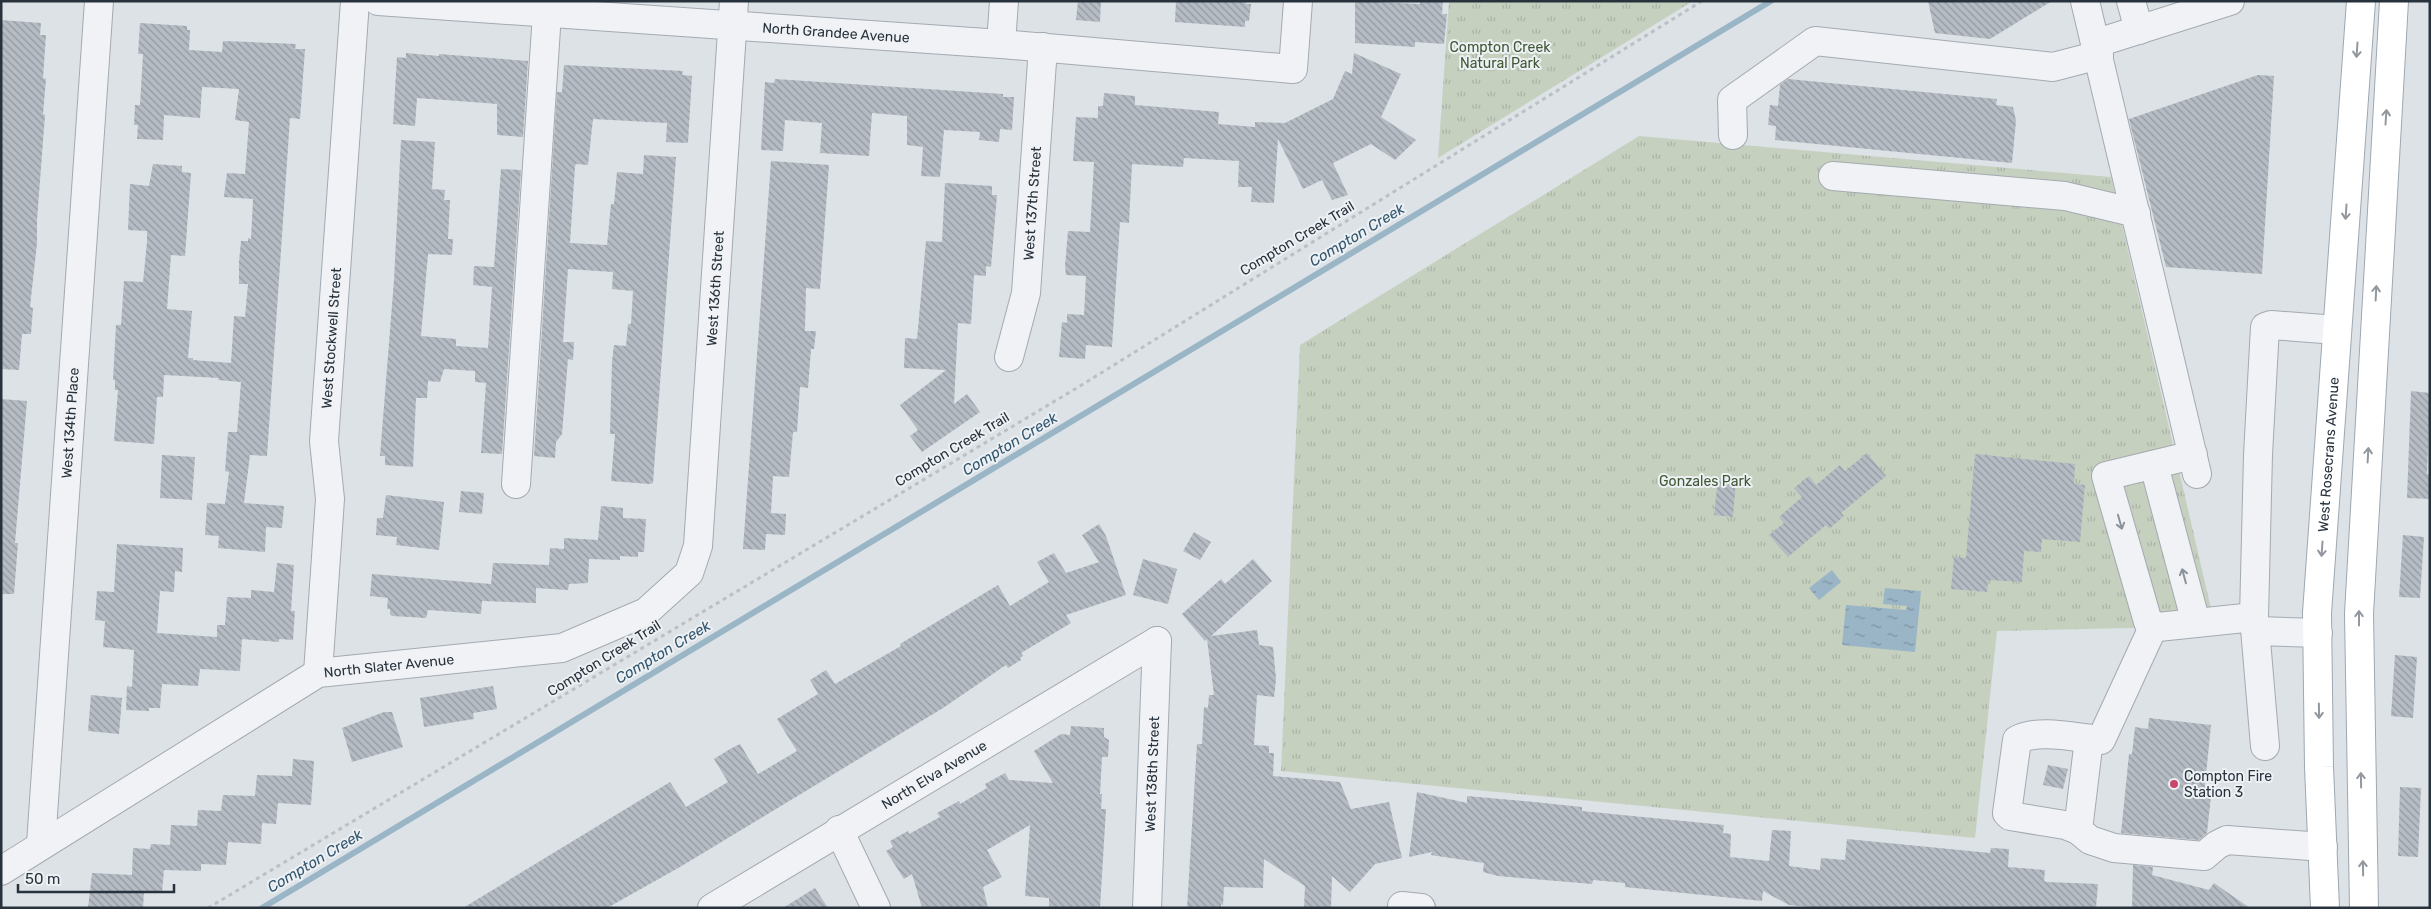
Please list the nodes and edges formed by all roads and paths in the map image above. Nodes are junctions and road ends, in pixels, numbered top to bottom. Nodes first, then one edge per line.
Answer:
1 (99, 1) edge
2 (355, 1) edge
3 (378, 1) edge
4 (1004, 1) edge
5 (1298, 1) edge
6 (1702, 1) edge
7 (2085, 1) edge
8 (2131, 1) edge
9 (2230, 1) edge
10 (2361, 1) edge
11 (2394, 1) edge
12 (2198, 6) edge
13 (548, 13) junction
14 (733, 14) edge
15 (2139, 30) junction
16 (1001, 44) junction
17 (1043, 47) junction
18 (2098, 49) junction
19 (1733, 135) dead end
20 (1833, 176) dead end
21 (2136, 214) junction
22 (2337, 330) junction
23 (1010, 357) dead end
24 (2154, 465) junction
25 (516, 484) dead end
26 (689, 573) joint
27 (2196, 623) junction
28 (2151, 624) junction
29 (2255, 624) junction
30 (2318, 633) junction
31 (1156, 642) joint
32 (318, 673) junction
33 (2089, 739) junction
34 (2265, 746) dead end
35 (2362, 829) junction
36 (839, 830) junction
37 (2078, 830) junction
38 (2322, 838) junction
39 (41, 844) junction
40 (1, 870) edge
41 (208, 908) edge
42 (712, 908) edge
43 (876, 908) edge
44 (1147, 908) edge
45 (1402, 908) edge
46 (1421, 908) edge
47 (2325, 908) edge
48 (2364, 908) edge

1 - 39 street, West 134th Place
2 - 32 street, West Stockwell Street
3 - 13 street, North Grandee Avenue
4 - 16 street
5 - 17 street, North Grandee Avenue
6 - 41 path, Compton Creek Trail
7 - 18 street
8 - 15 street
9 - 12 street
10 -> 22 main road, West Rosecrans Avenue
35 -> 11 main road
12 - 15 street
13 - 14 street, North Grandee Avenue
13 - 25 street
14 - 16 street, North Grandee Avenue
14 - 26 street, West 136th Street
15 - 18 street
16 - 17 street, North Grandee Avenue
17 - 23 street, West 137th Street
18 - 19 street
18 - 21 street
20 - 21 street
21 - 24 street
22 - 29 street
22 -> 30 main road, West Rosecrans Avenue
27 -> 24 street
24 -> 28 street
26 - 32 street, North Slater Avenue
27 - 28 street
27 - 29 street
28 - 33 street
29 - 30 street
29 - 34 street
30 -> 38 main road, West Rosecrans Avenue
31 - 36 street, North Elva Avenue
31 - 44 street, West 138th Street
32 - 39 street, North Slater Avenue
33 - 37 street
33 - 37 street
35 - 38 main road
48 -> 35 main road
36 - 42 street, North Elva Avenue
36 - 43 street
37 - 38 street
38 - 47 main road, West Rosecrans Avenue
39 - 40 street, North Slater Avenue
45 - 46 street

